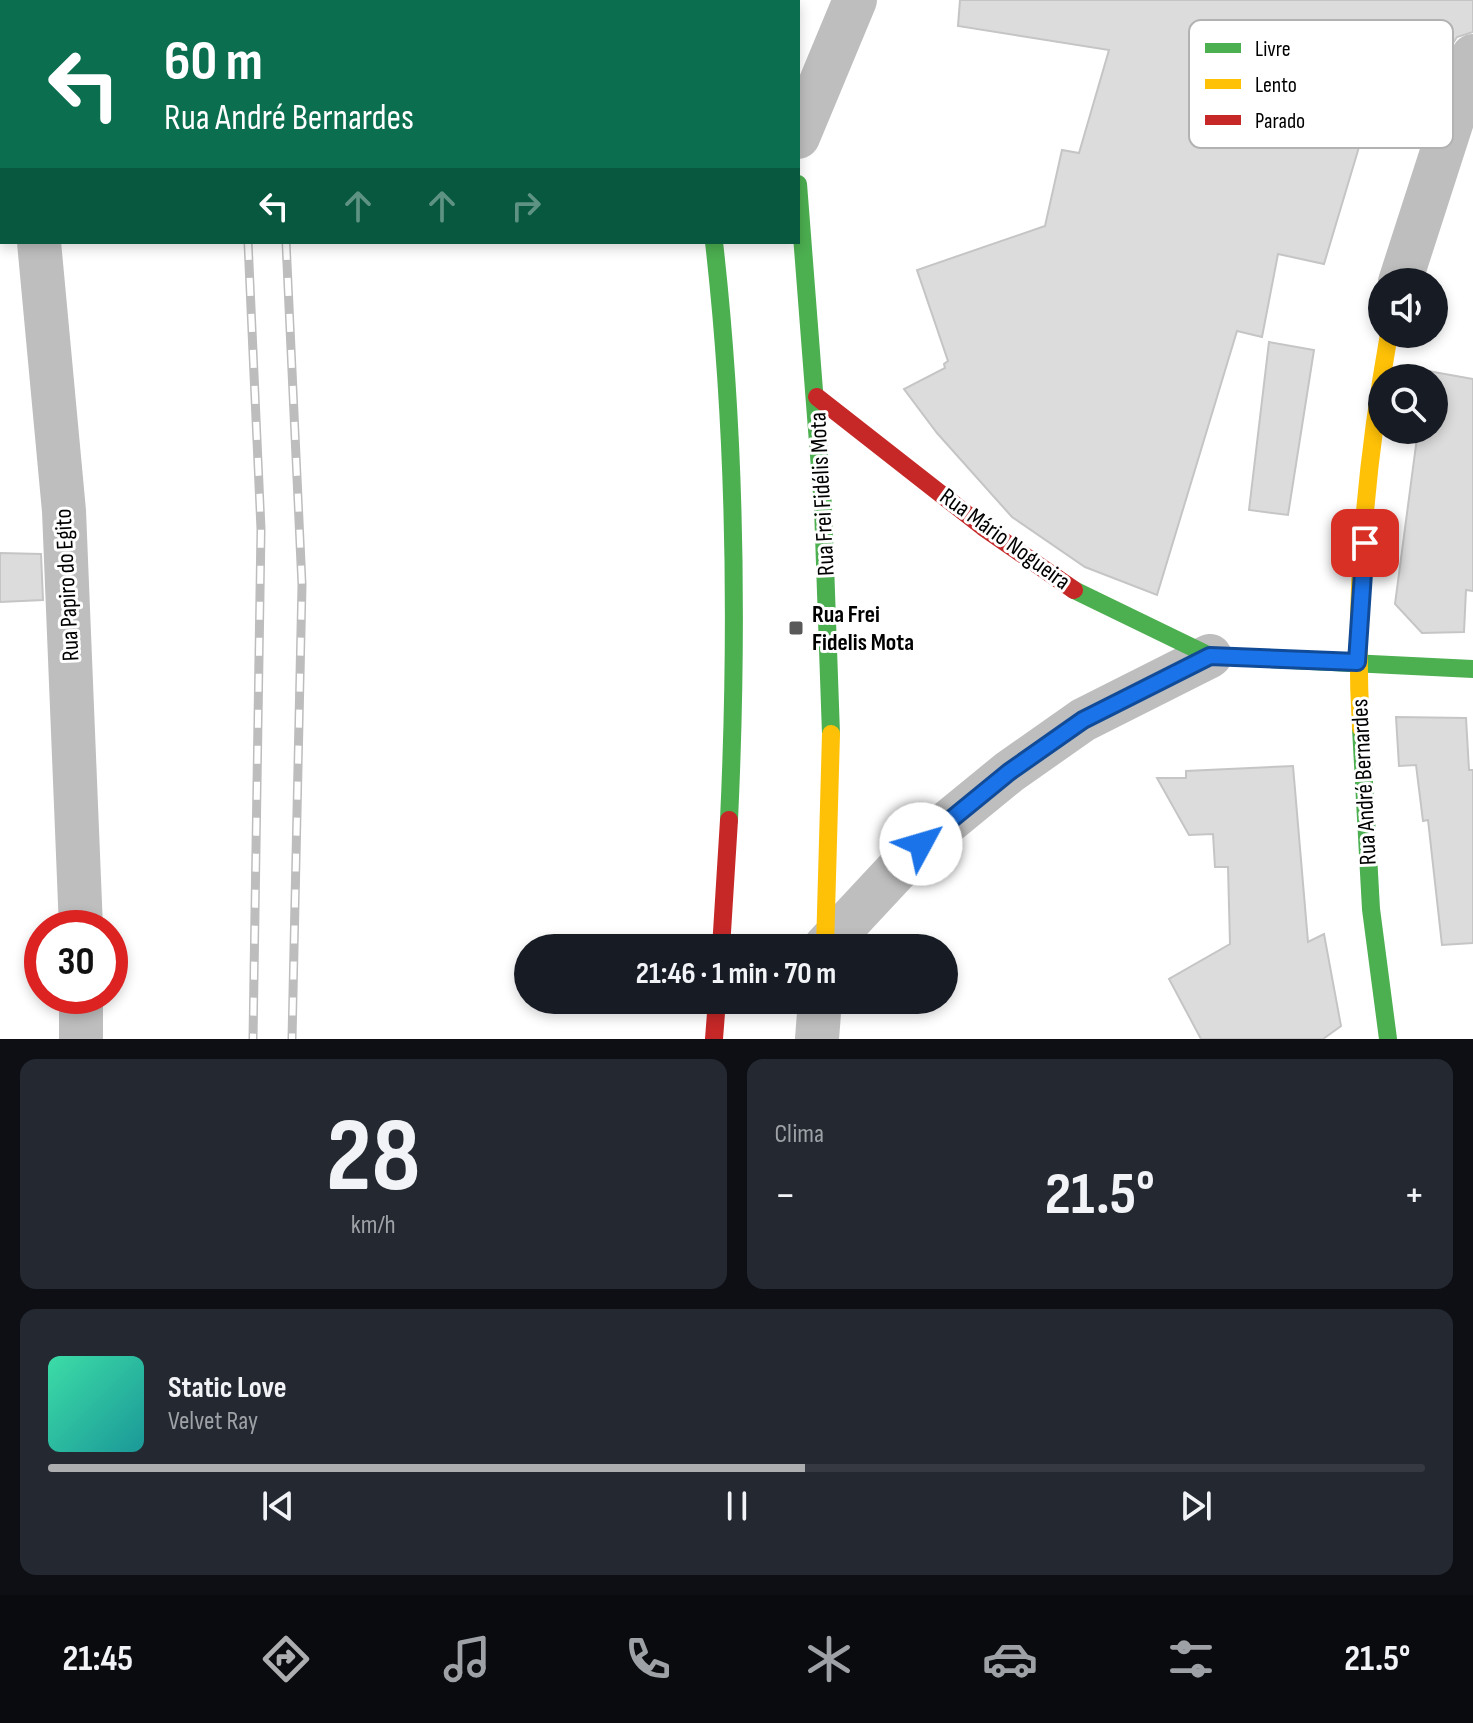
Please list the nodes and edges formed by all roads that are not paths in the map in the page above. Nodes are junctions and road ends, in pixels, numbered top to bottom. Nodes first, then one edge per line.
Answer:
1 (855, 0) edge
2 (1473, 56) edge
3 (1453, 118) edge
4 (800, 132) edge
5 (1443, 148) edge
6 (800, 206) edge
7 (39, 244) edge
8 (714, 244) edge
9 (1405, 268) edge
10 (1387, 348) edge
11 (817, 397) junction
12 (1210, 656) junction
13 (1357, 662) junction
14 (1473, 669) edge
15 (80, 910) edge
16 (722, 934) edge
17 (825, 934) edge
18 (837, 934) edge
19 (81, 1014) edge
20 (716, 1014) edge
21 (819, 1014) edge
22 (81, 1039) edge
23 (714, 1039) edge
24 (817, 1039) edge
25 (1388, 1039) edge

1 - 4 street
2 - 3 street
5 - 9 street
6 - 11 street, Rua Frei Fidélis Mota
7 - 15 street, Rua Papiro do Egito
8 - 16 street
10 - 13 street, Rua André Bernardes
11 - 12 street, Rua Mário Nogueira
11 - 17 street, Rua Frei Fidélis Mota
12 - 13 street, Rua Mário Nogueira
12 - 18 street, Rua Mário Nogueira
13 - 14 street, Rua Mário Nogueira
13 - 25 street, Rua André Bernardes
19 - 22 street
20 - 23 street
21 - 24 street

